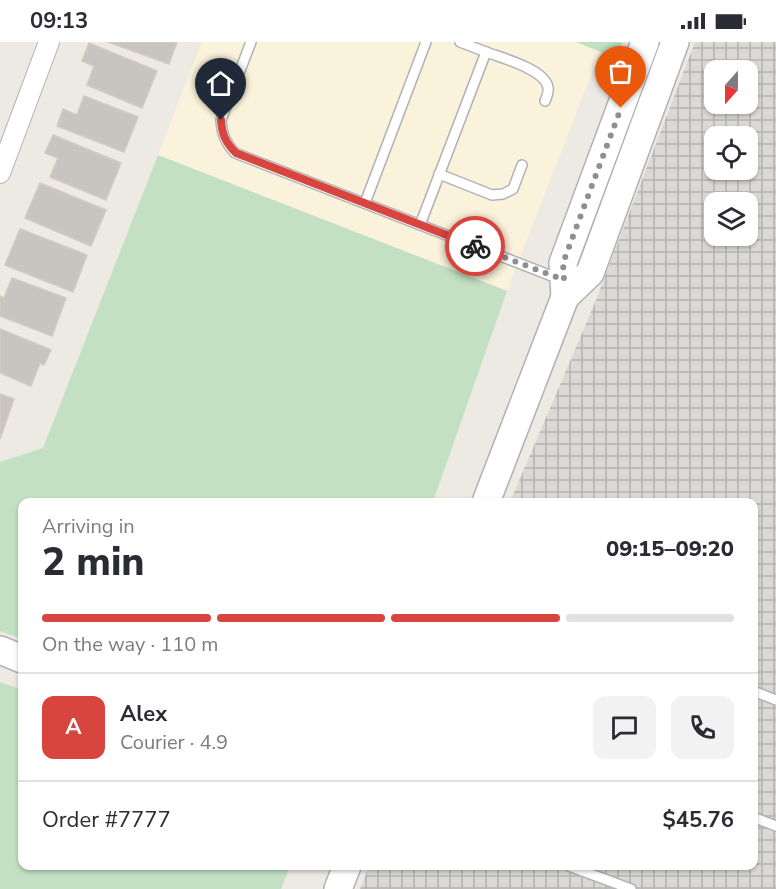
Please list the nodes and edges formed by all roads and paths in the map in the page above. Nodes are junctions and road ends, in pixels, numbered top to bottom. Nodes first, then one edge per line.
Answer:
1 (49, 42) edge
2 (251, 42) edge
3 (426, 42) edge
4 (460, 42) edge
5 (645, 42) edge
6 (675, 42) edge
7 (486, 52) junction
8 (545, 101) dead end
9 (522, 165) dead end
10 (0, 173) edge
11 (439, 174) junction
12 (366, 203) junction
13 (420, 225) junction
14 (564, 289) junction
15 (487, 498) edge
16 (0, 650) edge
17 (18, 657) edge
18 (758, 693) edge
19 (776, 700) edge
20 (758, 819) edge
21 (776, 826) edge
22 (345, 870) edge
23 (580, 870) edge
24 (338, 889) edge
25 (631, 889) edge

1 - 10 street
2 - 12 lane
3 - 12 lane
4 - 7 lane
5 - 14 street
6 - 14 street
7 - 8 lane
7 - 11 lane
9 - 11 lane
11 - 13 lane
12 - 13 lane
13 - 14 lane
14 - 15 street
16 - 17 street
18 - 19 lane
20 - 21 lane
22 - 24 street
23 - 25 lane

